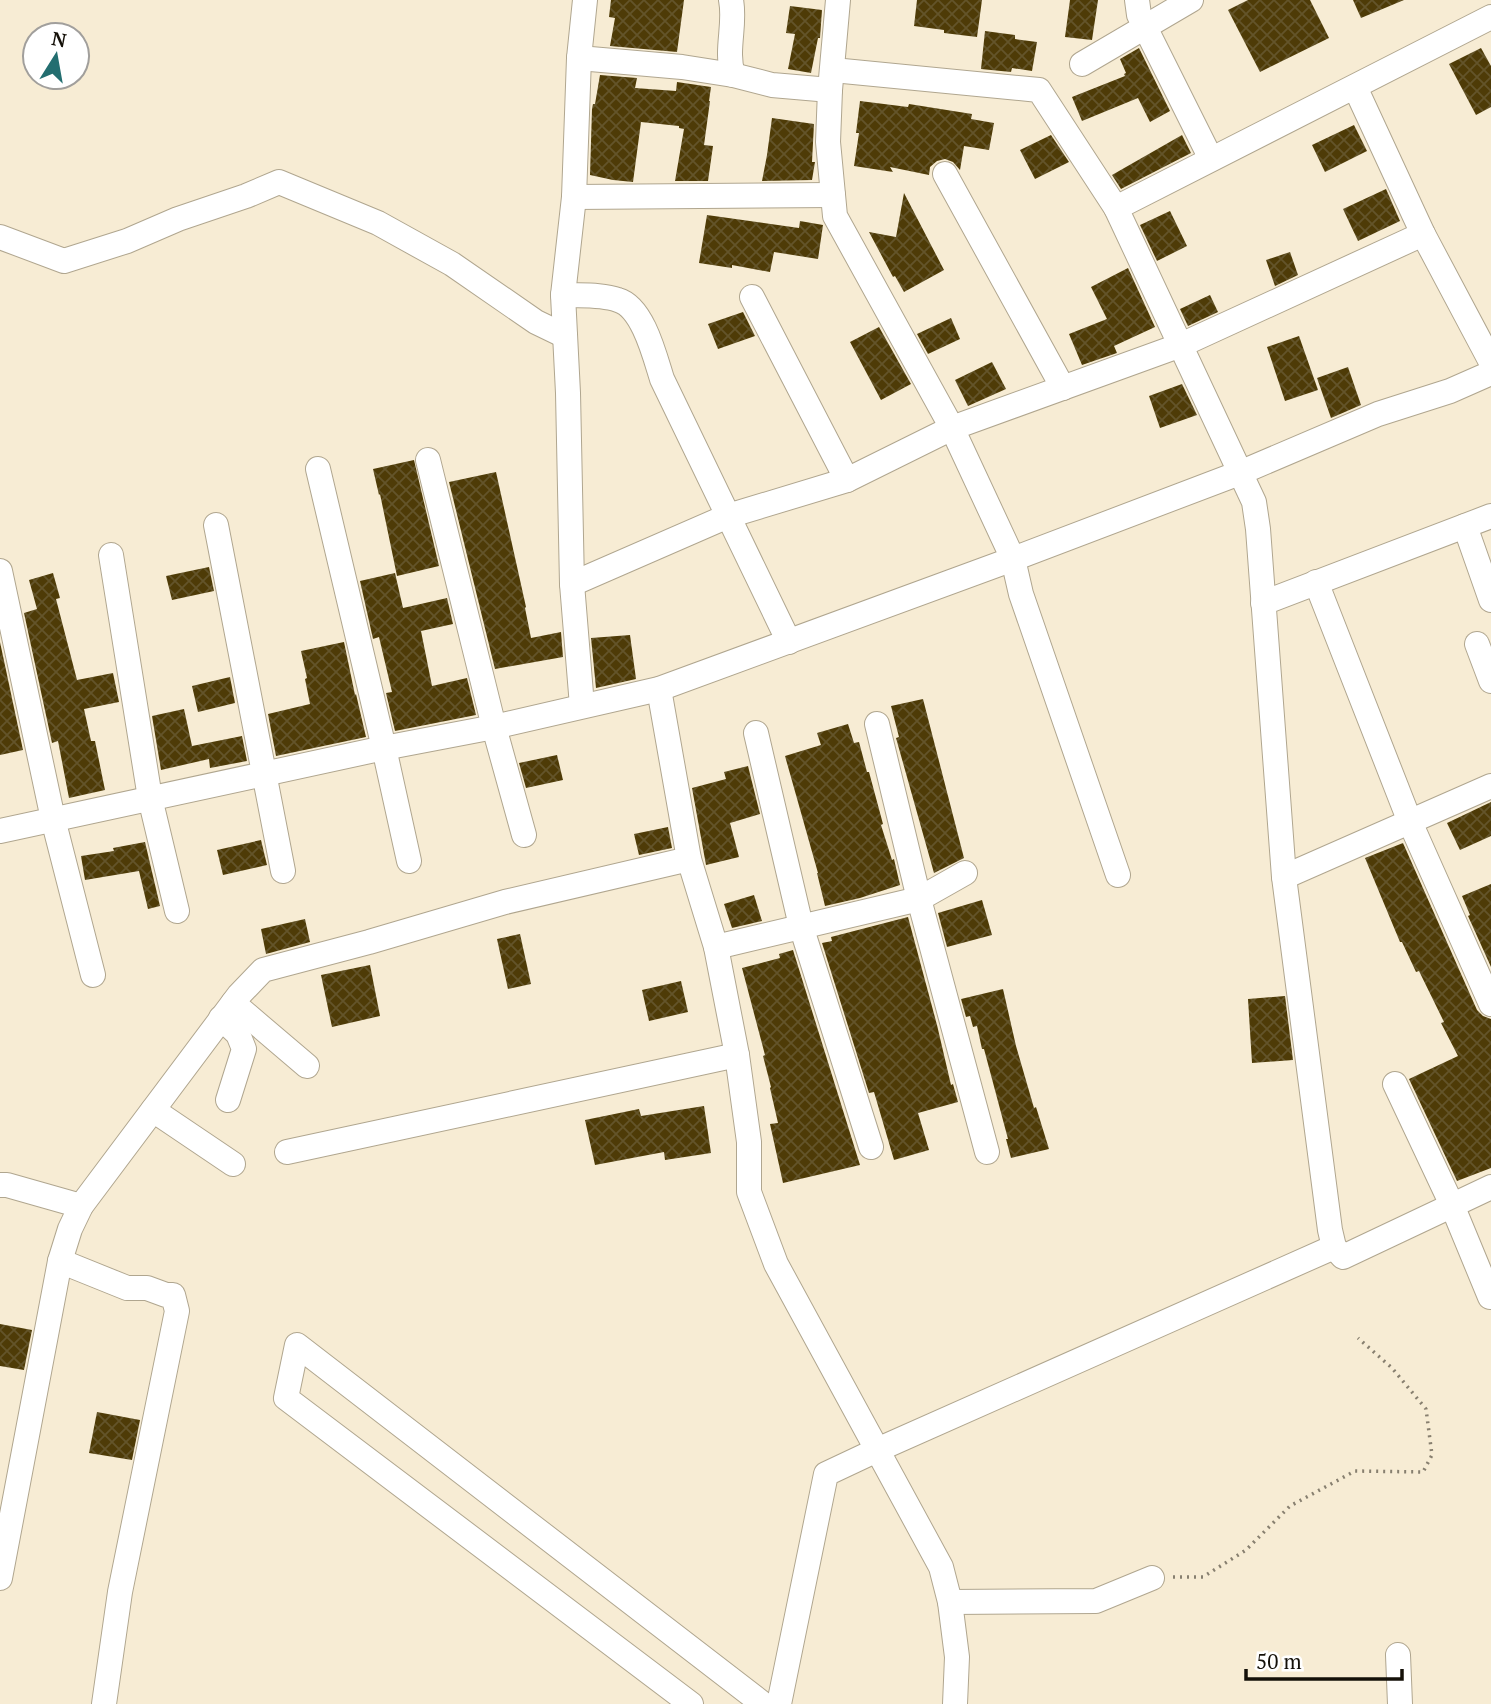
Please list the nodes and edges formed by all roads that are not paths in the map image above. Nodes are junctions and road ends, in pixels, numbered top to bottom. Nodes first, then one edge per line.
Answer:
1 (585, 0) edge
2 (730, 0) edge
3 (838, 0) edge
4 (1137, 0) edge
5 (1191, 0) edge
6 (1488, 0) edge
7 (1491, 6) edge
8 (1491, 17) edge
9 (1144, 26) junction
10 (579, 58) junction
11 (1082, 64) dead end
12 (733, 75) junction
13 (832, 80) junction
14 (1355, 87) junction
15 (1211, 159) junction
16 (945, 174) dead end
17 (833, 195) junction
18 (574, 197) junction
19 (1116, 208) junction
20 (1423, 234) junction
21 (0, 237) edge
22 (563, 295) junction
23 (752, 297) dead end
24 (565, 336) junction
25 (1181, 345) junction
26 (1491, 362) edge
27 (1491, 373) edge
28 (1063, 388) junction
29 (952, 428) junction
30 (428, 460) dead end
31 (317, 469) dead end
32 (1242, 472) junction
33 (847, 480) junction
34 (728, 516) junction
35 (1491, 516) edge
36 (216, 525) dead end
37 (1465, 526) junction
38 (111, 555) dead end
39 (1013, 559) junction
40 (0, 571) edge
41 (1316, 582) junction
42 (572, 584) junction
43 (1491, 600) edge
44 (1263, 603) junction
45 (789, 642) junction
46 (1477, 644) dead end
47 (1491, 681) edge
48 (659, 689) junction
49 (582, 706) junction
50 (877, 724) dead end
51 (494, 727) junction
52 (756, 733) dead end
53 (384, 748) junction
54 (265, 774) junction
55 (1491, 786) edge
56 (150, 798) junction
57 (53, 819) junction
58 (1410, 822) junction
59 (0, 831) edge
60 (524, 835) dead end
61 (690, 859) junction
62 (409, 861) dead end
63 (283, 871) dead end
64 (965, 873) dead end
65 (1118, 875) dead end
66 (1284, 877) junction
67 (919, 899) junction
68 (177, 911) dead end
69 (801, 926) junction
70 (716, 947) junction
71 (93, 975) dead end
72 (1491, 1004) edge
73 (227, 1010) junction
74 (737, 1055) junction
75 (307, 1066) dead end
76 (1395, 1084) dead end
77 (228, 1100) dead end
78 (153, 1110) junction
79 (871, 1147) dead end
80 (287, 1152) dead end
81 (987, 1152) dead end
82 (233, 1164) dead end
83 (0, 1185) edge
84 (1491, 1187) edge
85 (1452, 1205) junction
86 (81, 1206) junction
87 (1334, 1247) junction
88 (60, 1261) junction
89 (1490, 1297) edge
90 (877, 1450) junction
91 (0, 1578) edge
92 (1152, 1578) road end
93 (950, 1602) junction
94 (1398, 1655) dead end
95 (104, 1704) edge
96 (691, 1704) edge
97 (763, 1704) edge
98 (779, 1704) edge
99 (955, 1704) edge
100 (1400, 1704) edge

1 - 10 street
2 - 12 street
3 - 13 street
4 - 9 street
5 - 9 street
6 - 7 street
8 - 14 street
9 - 11 street
9 - 15 street
10 - 12 street
10 - 18 street
12 - 13 street
13 - 17 street
13 - 19 street
14 - 15 street
14 - 20 street
15 - 19 street
16 - 28 street
17 - 18 street
17 - 29 street
18 - 22 street
19 - 25 street
20 - 25 street
20 - 26 street
21 - 24 street
22 - 24 street
22 - 34 street
23 - 33 street
24 - 42 street
25 - 28 street
25 - 32 street
27 - 32 street
28 - 29 street
29 - 33 street
29 - 39 street
30 - 51 street
31 - 53 street
32 - 39 street
32 - 44 street
33 - 34 street
34 - 42 street
34 - 45 street
35 - 37 street
36 - 54 street
37 - 41 street
37 - 43 street
38 - 56 street
39 - 45 street
39 - 65 street
40 - 57 street
41 - 44 street
41 - 58 street
42 - 49 street
44 - 66 street
45 - 48 street
46 - 47 street
48 - 49 street
48 - 61 street
49 - 51 street
50 - 67 street
51 - 53 street
51 - 60 street
52 - 69 street
53 - 54 street
53 - 62 street
54 - 56 street
54 - 63 street
55 - 58 street
56 - 57 street
56 - 68 street
57 - 59 street
57 - 71 street
58 - 66 street
58 - 72 street
61 - 70 street
61 - 73 street
64 - 67 street
66 - 87 street
67 - 69 street
67 - 81 street
69 - 70 street
69 - 79 street
70 - 74 street
73 - 75 street
73 - 77 street
73 - 78 street
74 - 80 street
74 - 90 street
76 - 85 street
78 - 82 street
78 - 86 street
83 - 86 street
84 - 85 street
85 - 87 street
85 - 89 street
86 - 88 street
87 - 90 street
88 - 91 street
88 - 95 street
90 - 93 street
90 - 98 street
92 - 93 street
93 - 99 street
94 - 100 street
96 - 97 street

